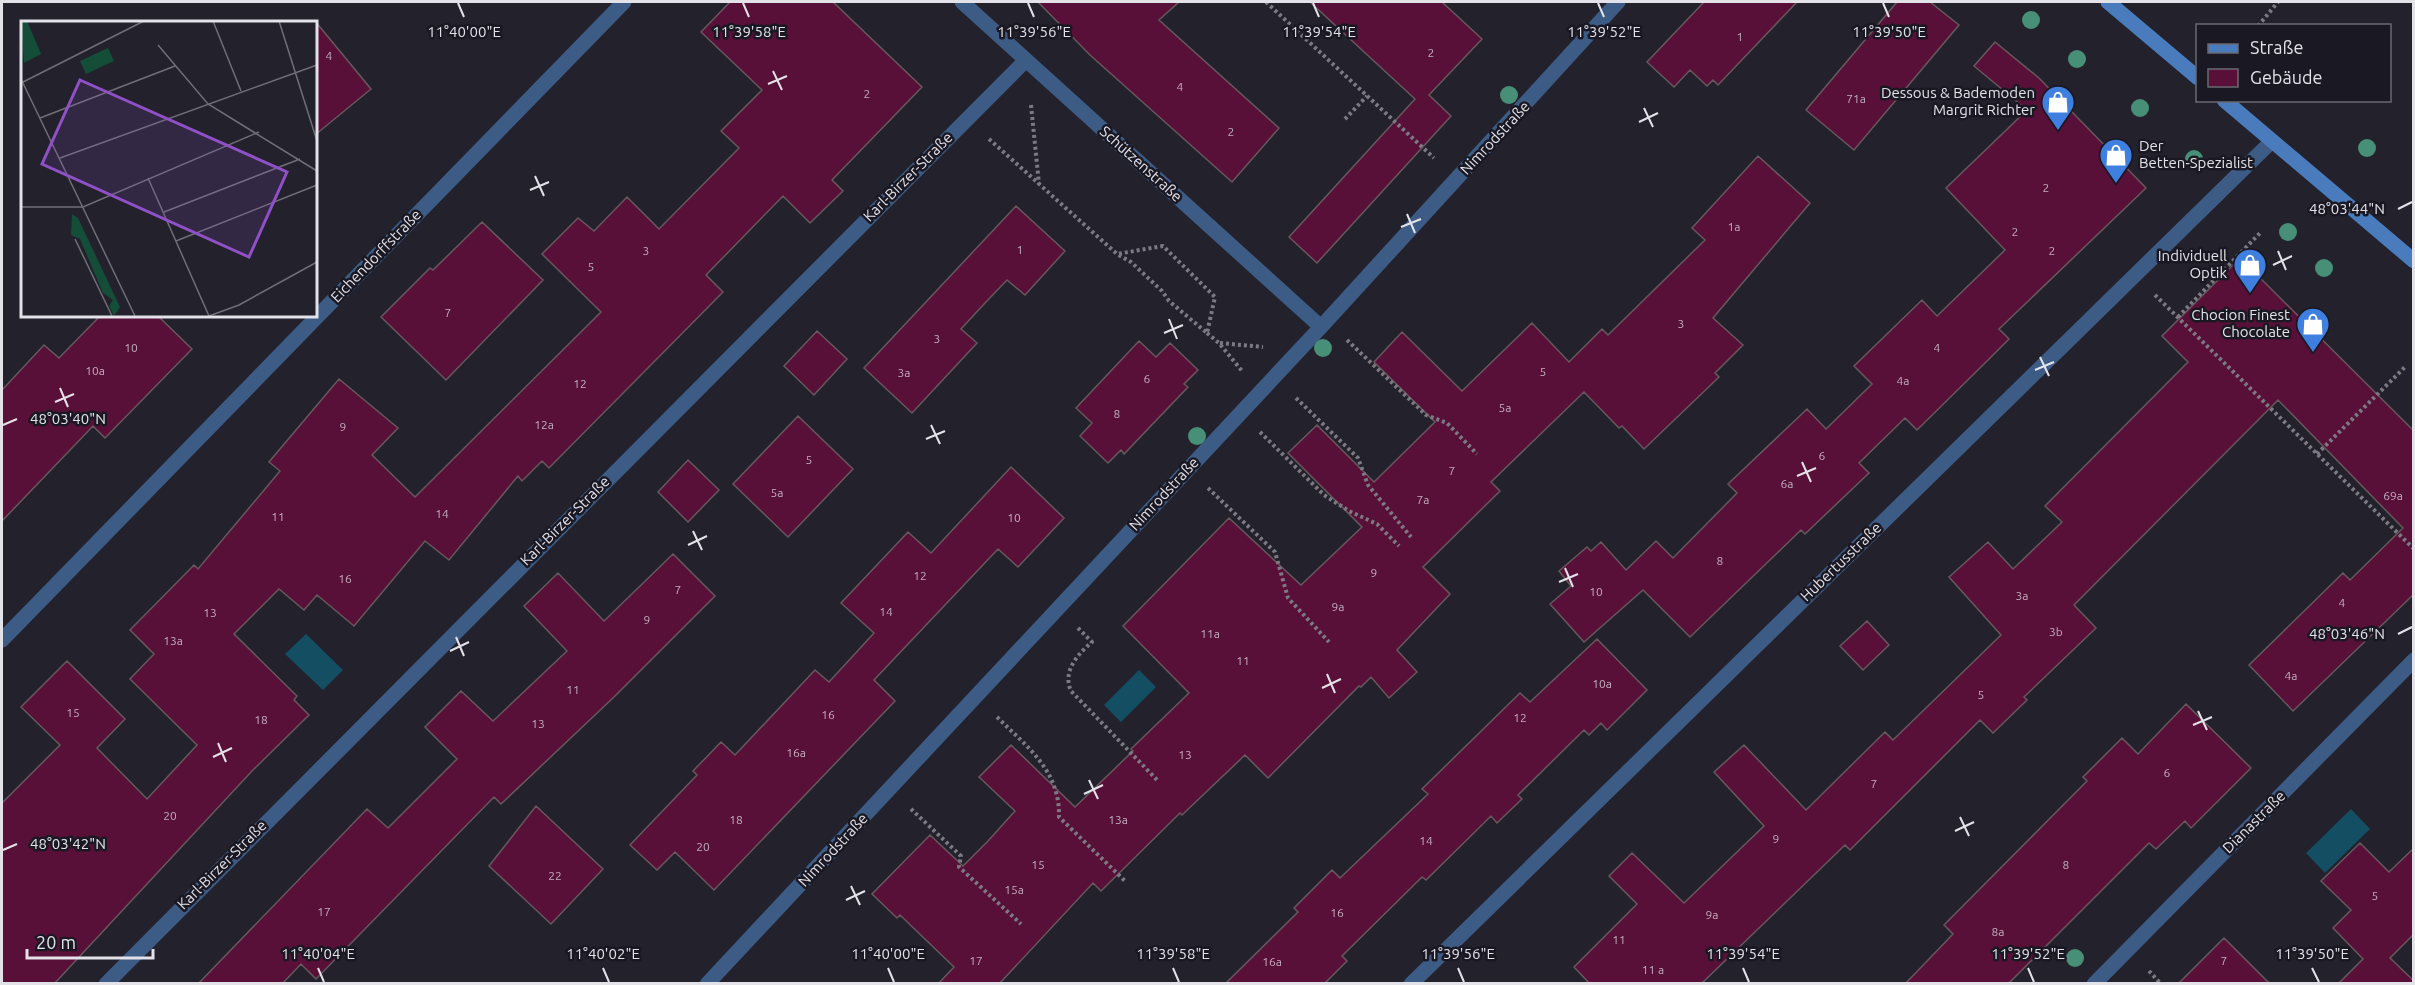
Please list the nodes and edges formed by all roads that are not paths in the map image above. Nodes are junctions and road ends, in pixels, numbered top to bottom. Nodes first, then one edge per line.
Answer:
1 (624, 2) edge
2 (962, 2) edge
3 (1618, 2) edge
4 (2108, 2) edge
5 (1026, 60) junction
6 (2196, 76) edge
7 (2226, 102) edge
8 (2272, 141) junction
9 (2414, 261) edge
10 (1321, 327) junction
11 (2, 640) edge
12 (2414, 660) edge
13 (106, 984) edge
14 (707, 984) edge
15 (1412, 984) edge
16 (2094, 984) edge

1 - 11 street, Eichendorffstraße
2 - 5 street, Schützenstraße
3 - 10 street, Nimrodstraße
4 - 6 main road
5 - 10 street, Schützenstraße
5 - 13 street, Karl-Birzer-Straße
7 - 8 main road
8 - 9 main road
8 - 15 street, Hubertusstraße
10 - 14 street, Nimrodstraße
12 - 16 street, Dianastraße

